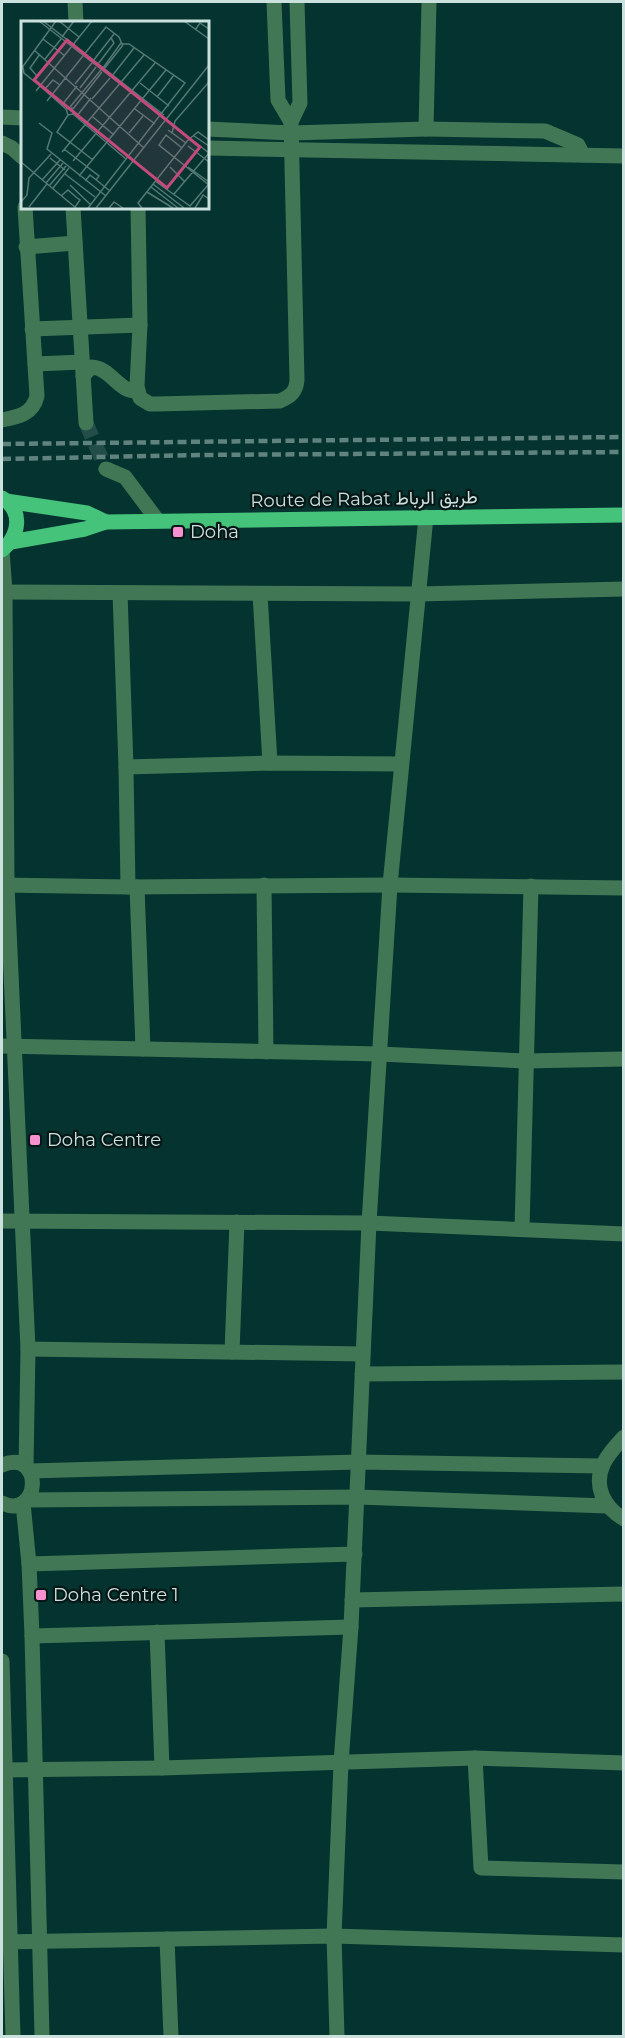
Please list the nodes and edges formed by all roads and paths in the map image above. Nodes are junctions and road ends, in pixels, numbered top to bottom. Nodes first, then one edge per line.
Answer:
1 (75, 2) edge
2 (274, 2) edge
3 (297, 2) edge
4 (429, 2) edge
5 (76, 21) edge
6 (2, 117) edge
7 (21, 118) edge
8 (208, 129) edge
9 (426, 129) junction
10 (292, 134) junction
11 (2, 143) edge
12 (208, 148) edge
13 (583, 155) junction
14 (21, 156) edge
15 (624, 156) edge
16 (25, 208) edge
17 (73, 208) edge
18 (138, 208) edge
19 (75, 243) junction
20 (26, 247) junction
21 (140, 325) junction
22 (81, 327) junction
23 (32, 328) junction
24 (35, 364) junction
25 (83, 369) junction
26 (138, 391) junction
27 (2, 420) edge
28 (86, 423) tunnel mouth
29 (106, 469) tunnel mouth
30 (4, 500) edge
31 (624, 515) edge
32 (426, 517) junction
33 (158, 520) junction
34 (106, 522) junction
35 (5, 547) edge
36 (624, 589) edge
37 (3, 592) edge
38 (120, 593) junction
39 (260, 594) junction
40 (418, 594) junction
41 (270, 763) junction
42 (401, 764) junction
43 (126, 767) junction
44 (4, 885) edge
45 (264, 885) junction
46 (390, 885) junction
47 (531, 886) junction
48 (133, 887) junction
49 (624, 888) edge
50 (8, 1046) edge
51 (143, 1049) junction
52 (266, 1052) junction
53 (381, 1054) junction
54 (624, 1059) edge
55 (525, 1061) junction
56 (23, 1220) junction
57 (2, 1221) edge
58 (237, 1222) junction
59 (369, 1223) junction
60 (522, 1229) junction
61 (624, 1234) edge
62 (28, 1349) junction
63 (232, 1352) junction
64 (363, 1354) junction
65 (624, 1372) edge
66 (362, 1374) junction
67 (624, 1437) edge
68 (359, 1462) junction
69 (2, 1465) edge
70 (602, 1466) junction
71 (28, 1469) junction
72 (358, 1497) junction
73 (25, 1502) junction
74 (2, 1503) edge
75 (607, 1506) junction
76 (624, 1519) edge
77 (355, 1554) junction
78 (29, 1564) junction
79 (624, 1594) edge
80 (352, 1600) junction
81 (351, 1627) junction
82 (157, 1632) junction
83 (32, 1636) junction
84 (2, 1660) edge
85 (475, 1758) junction
86 (341, 1763) junction
87 (624, 1763) edge
88 (162, 1768) junction
89 (4, 1770) edge
90 (36, 1770) junction
91 (624, 1872) edge
92 (334, 1936) junction
93 (167, 1939) junction
94 (40, 1940) junction
95 (6, 1942) edge
96 (624, 1945) edge
97 (13, 2037) edge
98 (42, 2037) edge
99 (171, 2037) edge
100 (337, 2037) edge

1 - 5 street
2 - 10 street
3 - 10 street
4 - 9 street
6 - 7 street
8 - 10 street
9 - 10 street
9 - 13 street
10 - 12 street
10 - 13 street
10 - 26 street
11 - 14 street
13 - 15 street
16 - 20 street
17 - 19 street
18 - 21 street
19 - 20 street
19 - 22 street
20 - 23 street
21 - 22 street
21 - 26 street
22 - 23 street
22 - 25 street
23 - 24 street
24 - 25 street
24 - 27 street
25 - 26 street
25 - 28 street
29 - 33 street
30 - 34 main road, Route de Rabat طريق الرباط
30 - 35 main road
31 - 32 main road, Route de Rabat طريق الرباط
32 - 33 main road, Route de Rabat طريق الرباط
32 - 40 street
33 - 34 main road, Route de Rabat طريق الرباط
34 - 35 main road, Route de Rabat طريق الرباط
35 - 37 street
36 - 40 street
37 - 38 street
37 - 44 street
38 - 39 street
38 - 43 street
39 - 40 street
39 - 41 street
40 - 42 street
41 - 42 street
41 - 43 street
42 - 46 street
43 - 48 street
44 - 48 street
44 - 50 street
45 - 46 street
45 - 48 street
45 - 52 street
46 - 47 street
46 - 53 street
47 - 49 street
47 - 55 street
48 - 51 street
50 - 51 street
50 - 56 street
51 - 52 street
52 - 53 street
53 - 55 street
53 - 59 street
54 - 55 street
55 - 60 street
56 - 57 street
56 - 58 street
56 - 62 street
58 - 59 street
58 - 63 street
59 - 60 street
59 - 64 street
60 - 61 street
62 - 63 street
62 - 71 street
63 - 64 street
64 - 66 street
65 - 66 street
66 - 68 street
67 - 70 street
68 - 70 street
68 - 71 street
68 - 72 street
69 - 71 street
70 - 75 street
71 - 73 street
72 - 73 street
72 - 75 street
72 - 77 street
73 - 74 street
73 - 78 street
75 - 76 street
77 - 78 street
77 - 80 street
78 - 83 street
79 - 80 street
80 - 81 street
81 - 82 street
81 - 86 street
82 - 83 street
82 - 88 street
83 - 90 street
84 - 89 street
85 - 86 street
85 - 87 street
85 - 91 street
86 - 88 street
86 - 92 street
88 - 90 street
89 - 90 street
89 - 95 street
90 - 94 street
92 - 93 street
92 - 96 street
92 - 100 street
93 - 94 street
93 - 99 street
94 - 95 street
94 - 98 street
95 - 97 street

